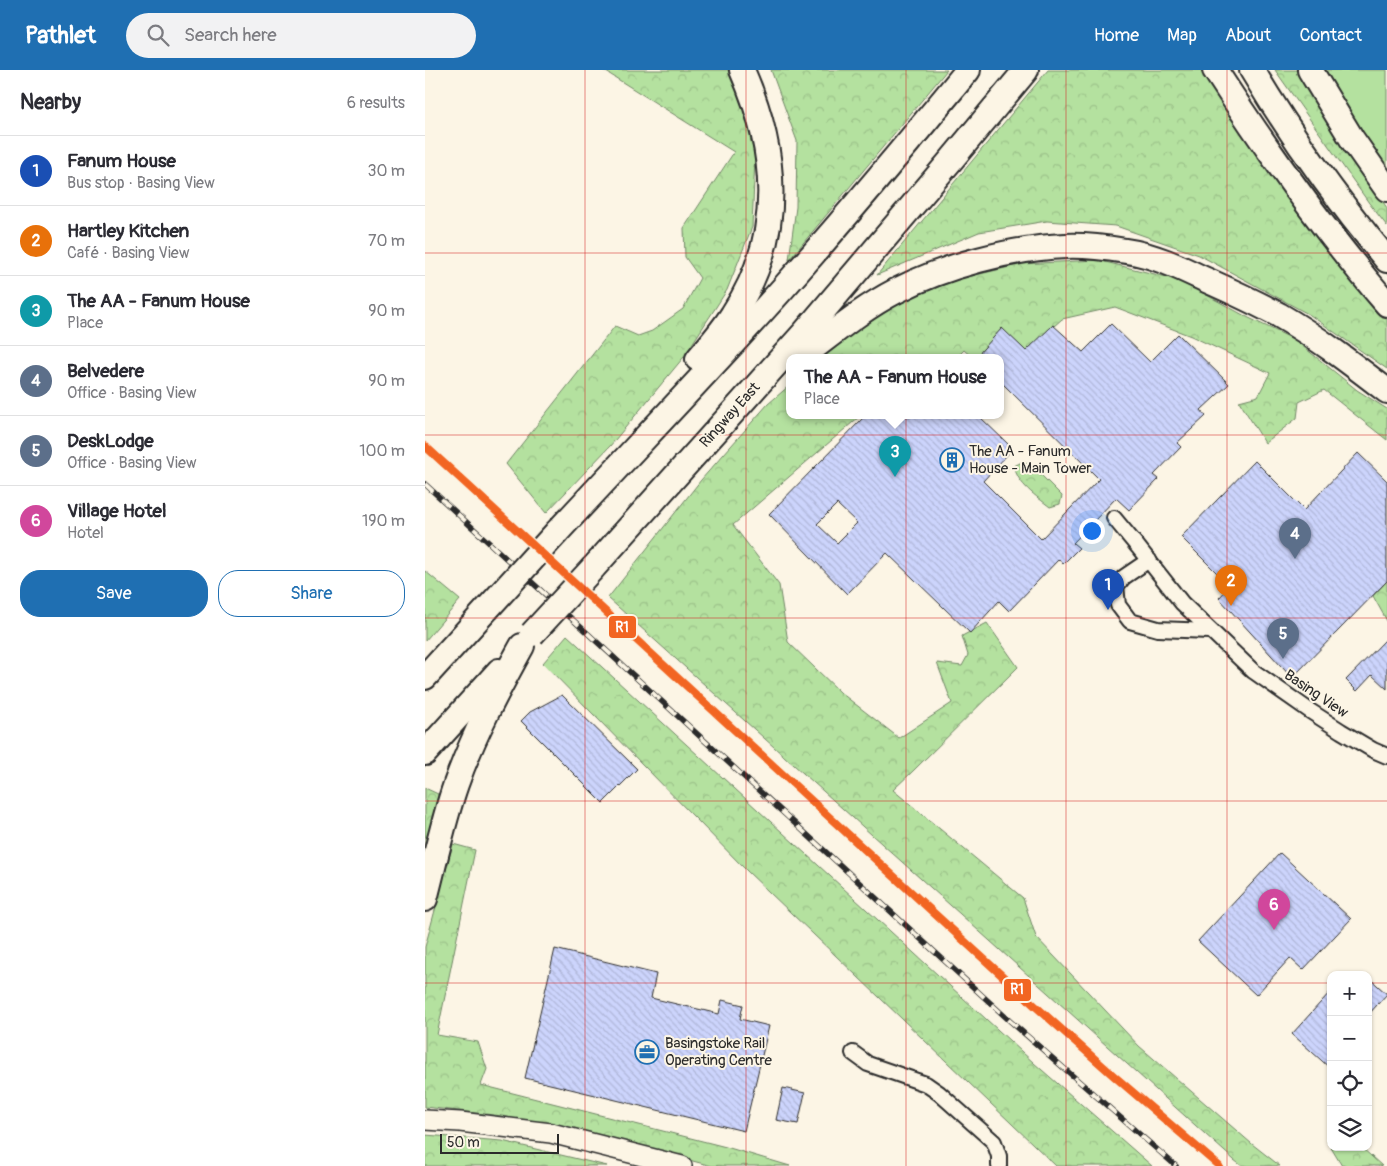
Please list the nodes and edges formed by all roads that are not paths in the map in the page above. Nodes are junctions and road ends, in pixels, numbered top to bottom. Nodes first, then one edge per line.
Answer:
1 (742, 70) edge
2 (968, 70) edge
3 (1026, 70) edge
4 (1215, 70) edge
5 (1252, 70) edge
6 (1310, 70) edge
7 (1387, 189) edge
8 (1387, 260) edge
9 (1387, 304) edge
10 (805, 354) edge
11 (786, 369) edge
12 (1387, 390) edge
13 (735, 408) junction
14 (647, 435) junction
15 (1114, 518) dead end
16 (1149, 560) junction
17 (1210, 631) junction
18 (527, 640) junction
19 (425, 677) edge
20 (425, 753) edge
21 (1387, 756) edge
22 (425, 899) edge
23 (853, 1053) dead end
24 (425, 1120) edge
25 (682, 1166) edge
26 (999, 1166) edge

1 - 14 highway
2 - 14 highway
3 - 13 highway, Ringway East
4 - 9 highway
5 - 8 highway
6 - 7 highway
10 - 12 highway
11 - 13 highway
13 - 18 highway, Ringway East, bridge
14 - 19 highway, bridge
15 - 16 street, Basing View
16 - 17 street, Basing View
16 - 17 street
17 - 21 street, Basing View
18 - 20 highway, Ringway East
18 - 22 highway
23 - 26 street
24 - 25 street

